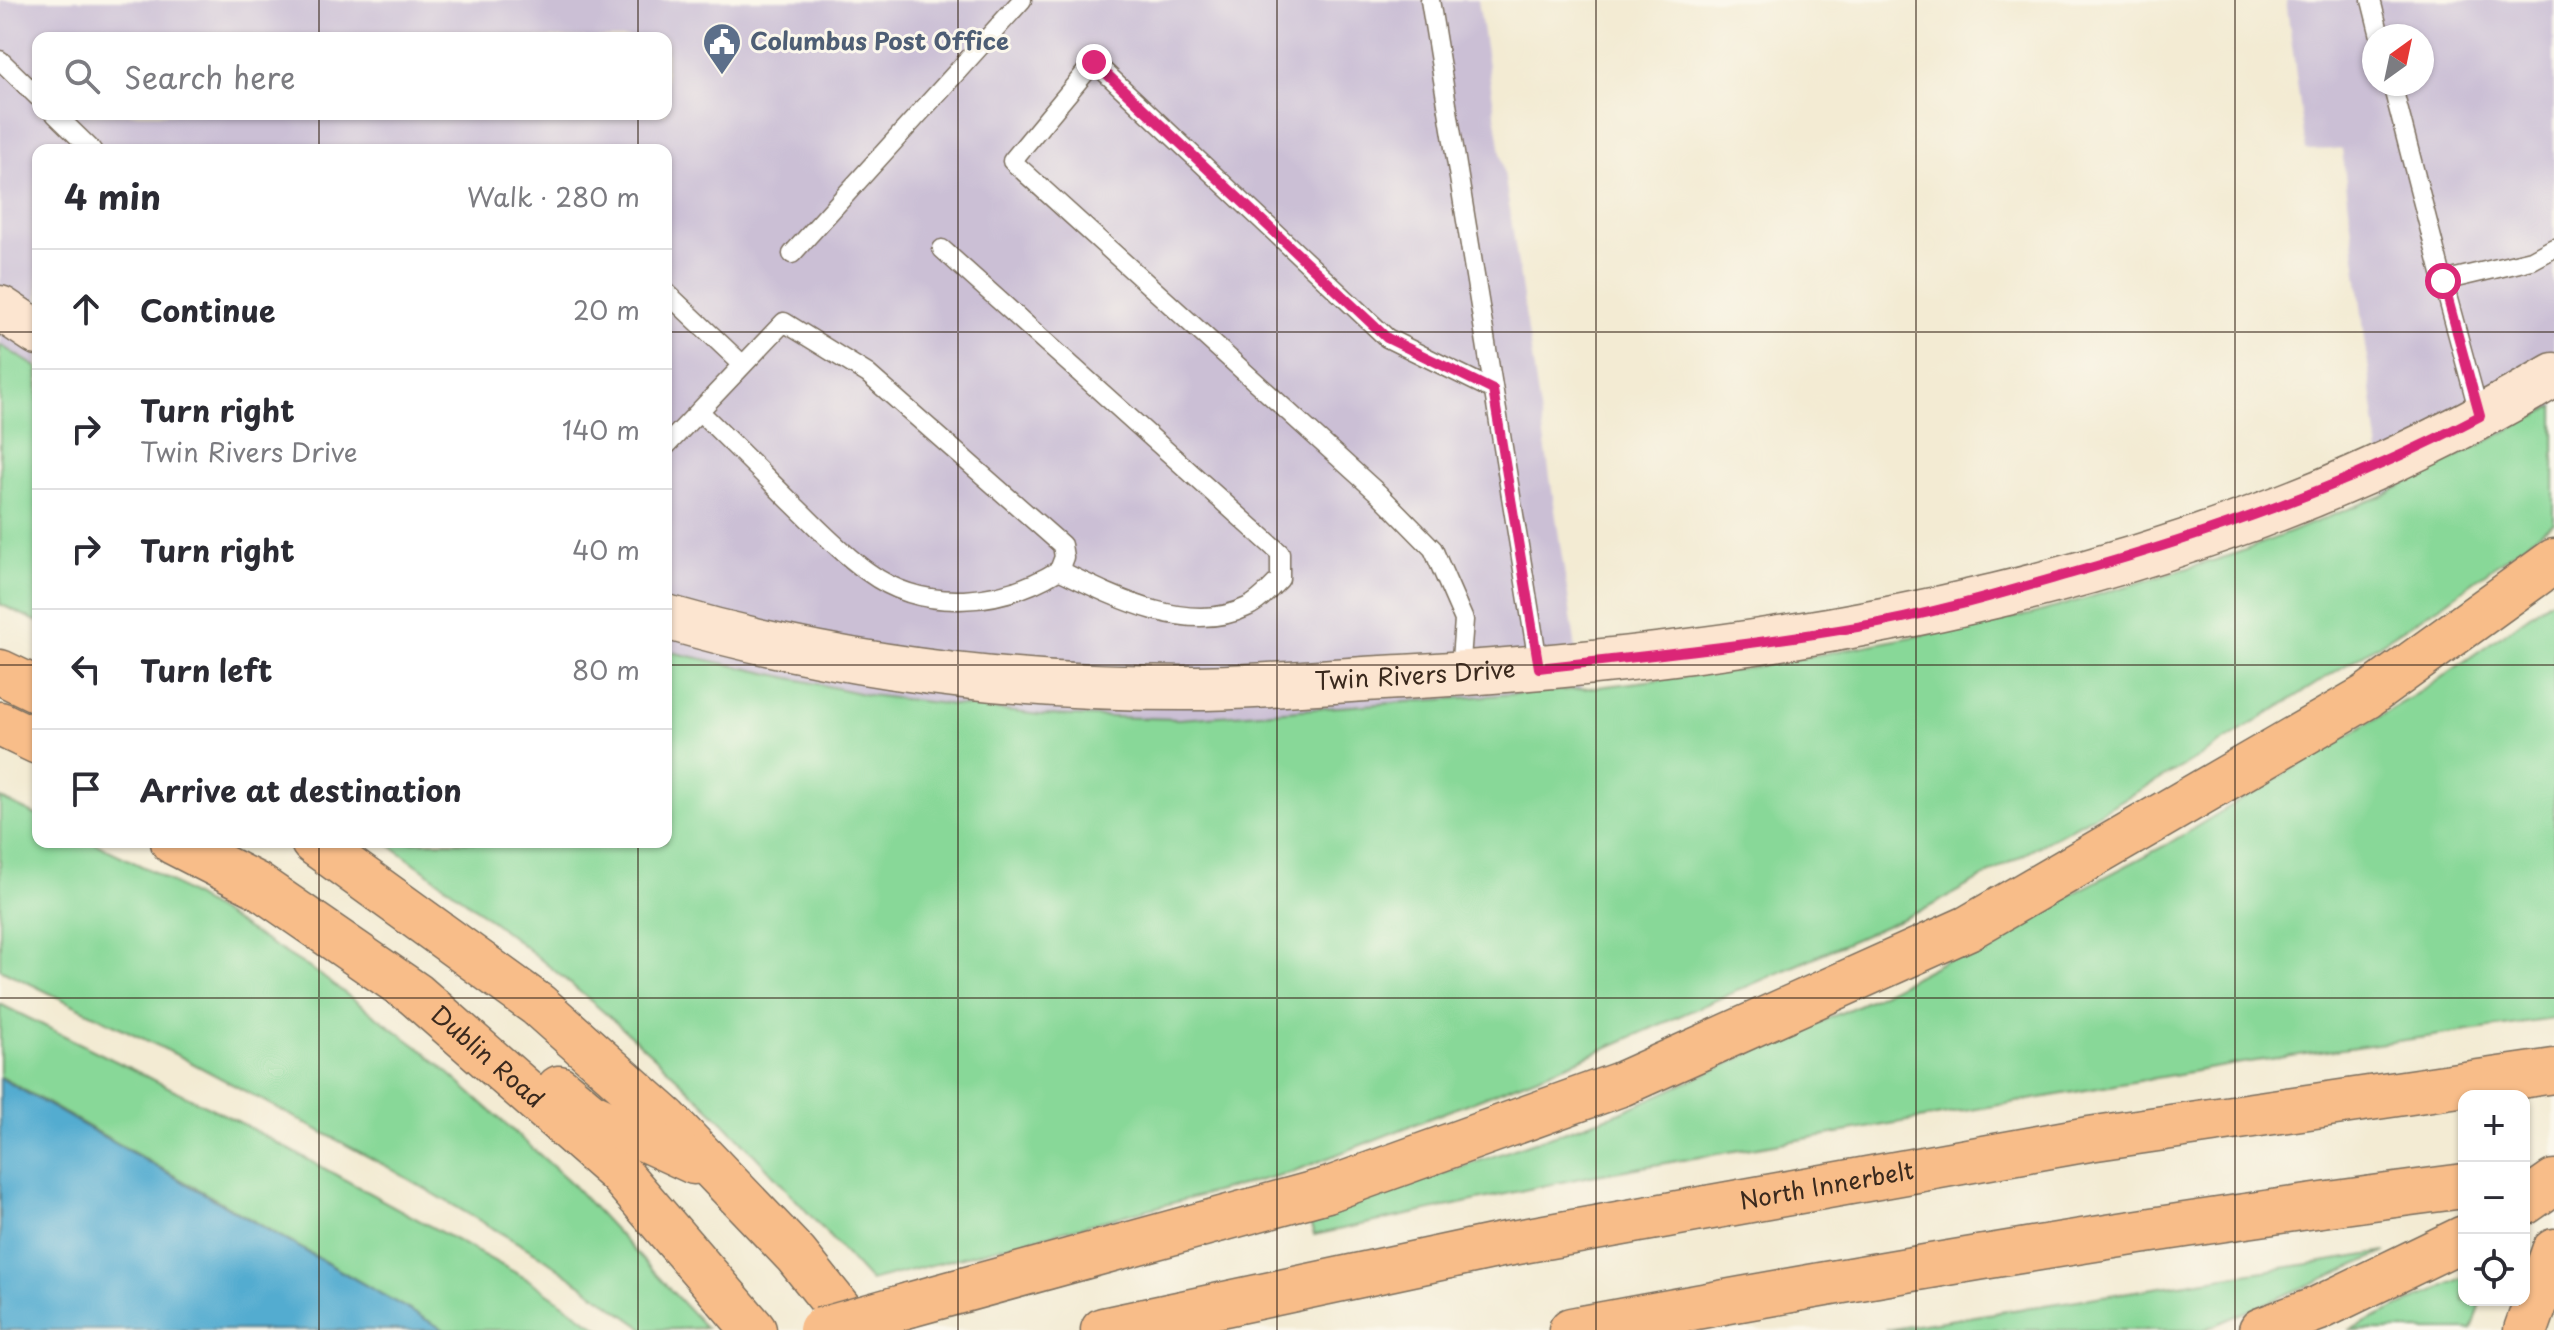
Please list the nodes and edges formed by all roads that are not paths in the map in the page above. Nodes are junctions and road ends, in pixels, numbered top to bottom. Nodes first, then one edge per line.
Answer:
1 (1022, 0) edge
2 (1430, 0) edge
3 (2371, 0) edge
4 (2377, 24) edge
5 (0, 60) edge
6 (32, 91) edge
7 (2395, 96) edge
8 (61, 120) edge
9 (86, 144) edge
10 (2554, 248) edge
11 (942, 249) dead end
12 (792, 254) dead end
13 (2443, 281) junction
14 (672, 298) edge
15 (0, 308) edge
16 (32, 329) edge
17 (743, 365) junction
18 (2554, 375) edge
19 (1493, 390) junction
20 (699, 411) junction
21 (2480, 416) junction
22 (672, 440) edge
23 (2554, 561) edge
24 (1059, 570) junction
25 (672, 619) edge
26 (1539, 668) junction
27 (0, 672) edge
28 (1460, 674) junction
29 (32, 687) edge
30 (0, 724) edge
31 (32, 739) edge
32 (0, 756) edge
33 (32, 770) edge
34 (185, 848) edge
35 (241, 848) edge
36 (321, 848) edge
37 (2554, 1071) edge
38 (715, 1171) junction
39 (2554, 1175) edge
40 (2530, 1177) edge
41 (2554, 1182) edge
42 (2458, 1187) edge
43 (2530, 1199) edge
44 (2458, 1241) edge
45 (2554, 1251) edge
46 (754, 1330) edge
47 (821, 1330) edge
48 (856, 1330) edge
49 (1103, 1330) edge
50 (1571, 1330) edge
51 (2261, 1330) edge
52 (2526, 1330) edge

1 - 12 lane
2 - 19 lane
3 - 4 lane
5 - 6 lane
7 - 13 lane
8 - 9 lane
10 - 13 lane
11 - 24 lane
13 - 21 lane
14 - 17 lane
15 - 16 main road
17 - 20 lane
17 - 24 lane
18 - 21 main road, Twin Rivers Drive
19 - 26 lane
19 - 28 lane
20 - 22 lane
20 - 24 lane
21 - 26 main road, Twin Rivers Drive
23 - 47 main road, bridge
25 - 28 main road, Twin Rivers Drive
26 - 28 main road, Twin Rivers Drive
27 - 29 main road
30 - 31 main road
32 - 33 main road
34 - 46 main road, Dublin Road
35 - 38 main road
36 - 38 main road
37 - 49 main road, North Innerbelt
38 - 48 main road
39 - 40 main road
41 - 43 main road
42 - 50 main road
44 - 51 main road
45 - 52 main road

